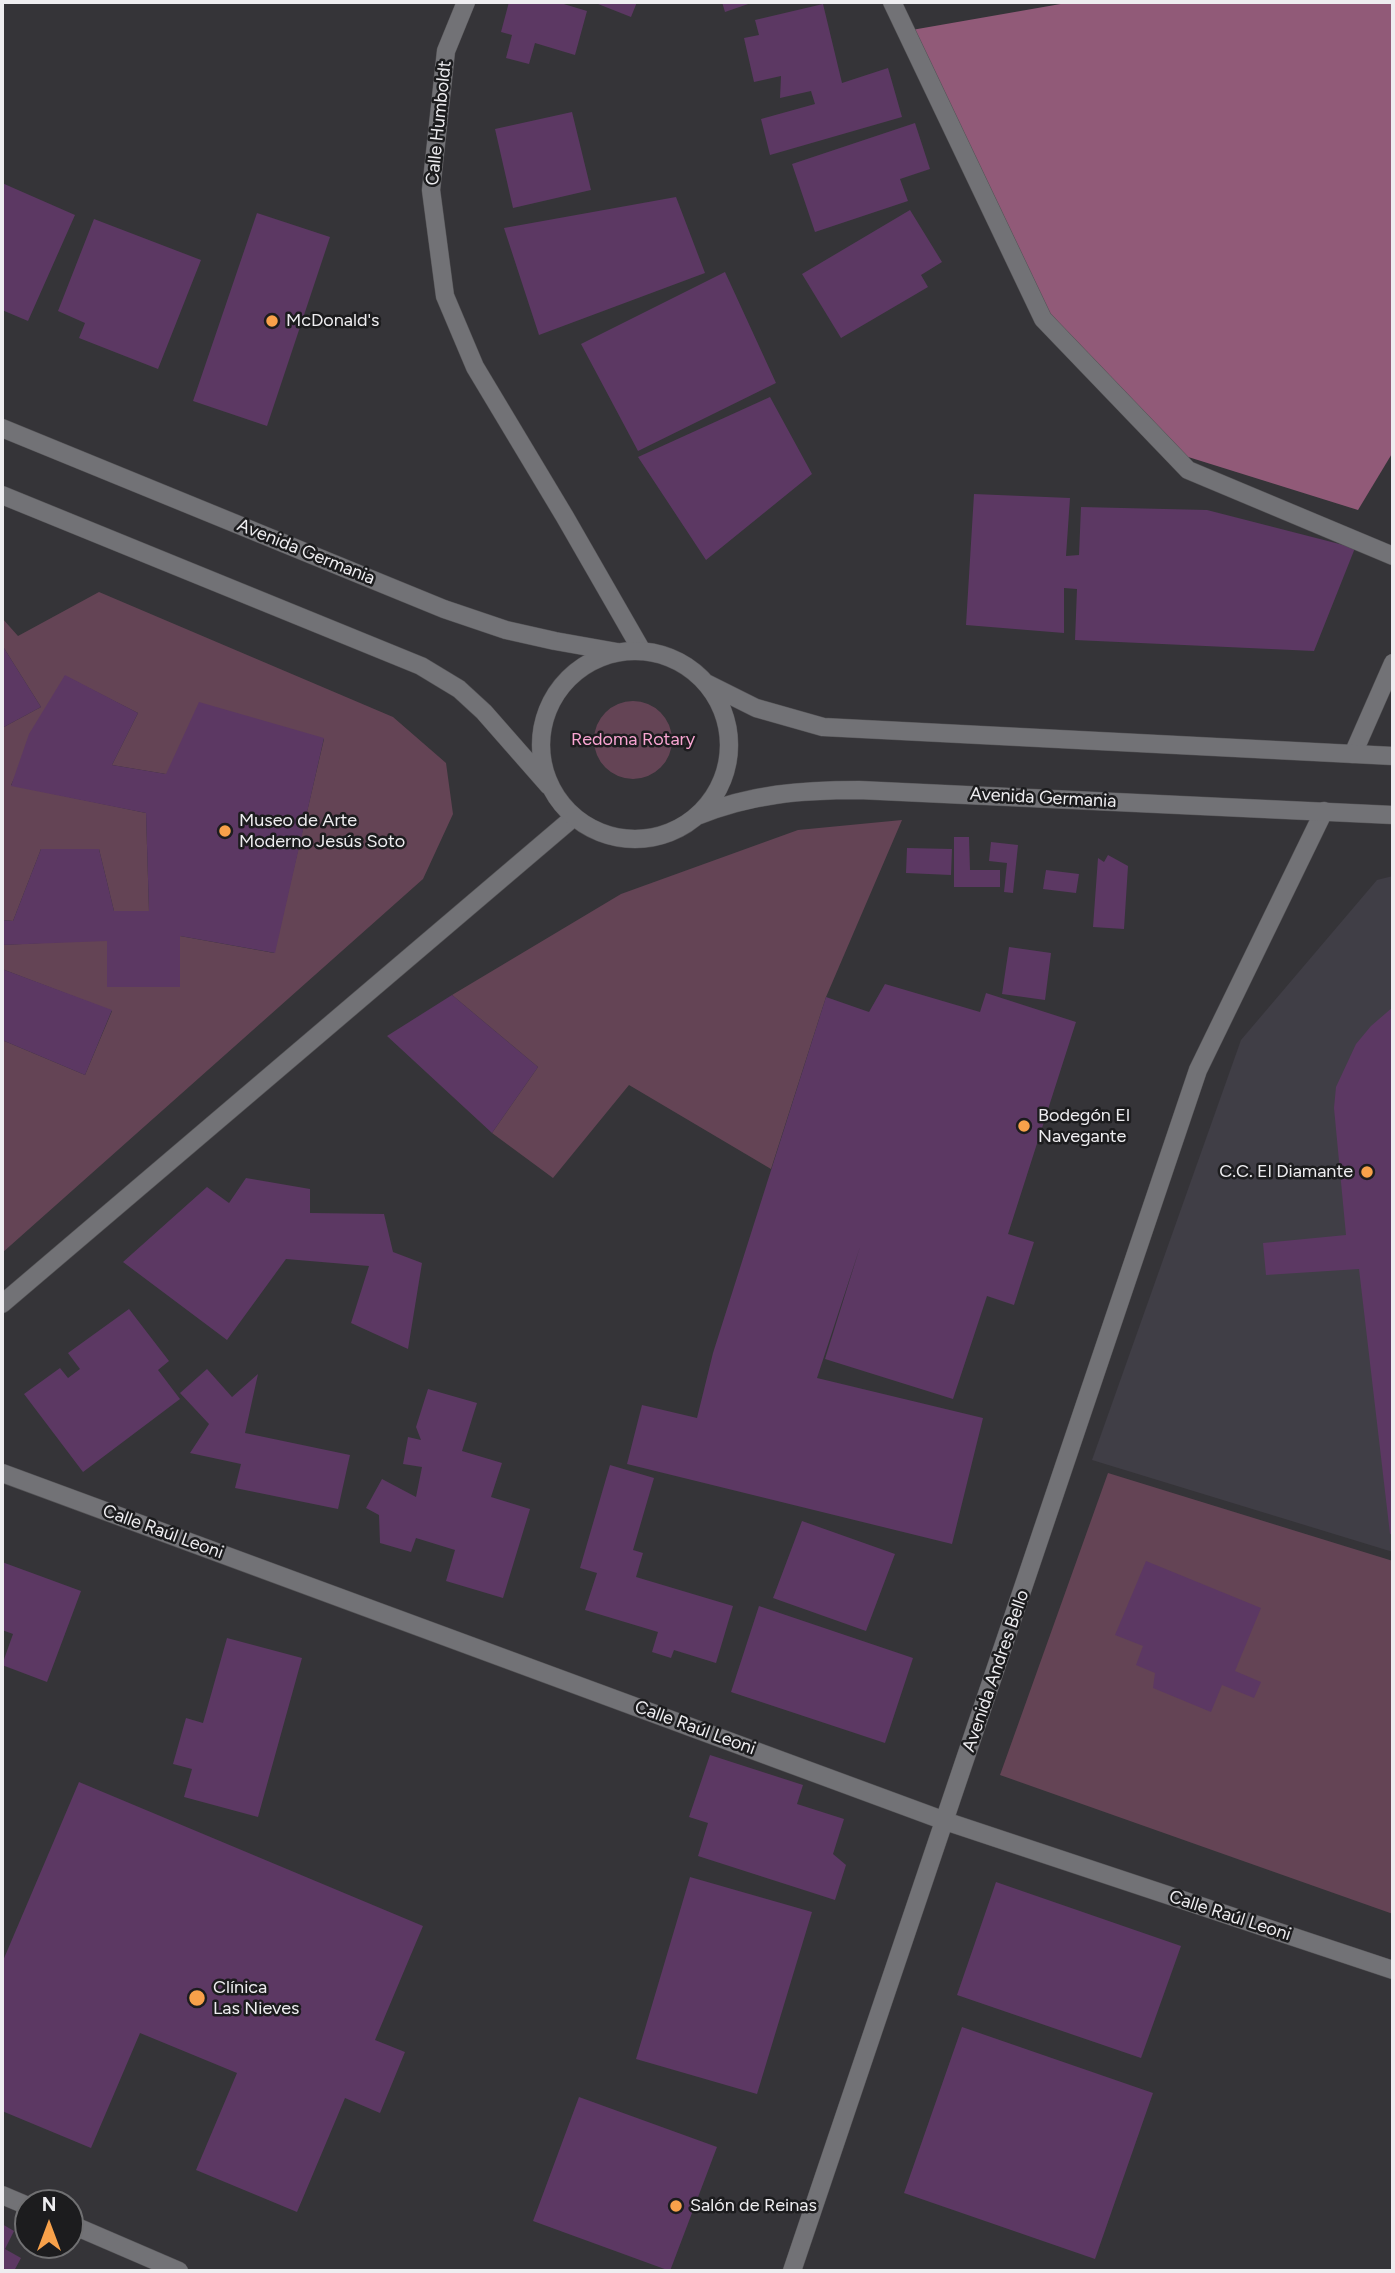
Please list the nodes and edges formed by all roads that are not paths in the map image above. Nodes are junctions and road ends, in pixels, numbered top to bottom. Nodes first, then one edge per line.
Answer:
1 (466, 2) edge
2 (892, 2) edge
3 (2, 428) edge
4 (2, 495) edge
5 (1393, 556) edge
6 (642, 650) junction
7 (617, 652) junction
8 (1393, 663) edge
9 (706, 683) junction
10 (1353, 754) junction
11 (1393, 756) edge
12 (549, 786) junction
13 (1324, 811) junction
14 (1393, 815) edge
15 (696, 816) junction
16 (574, 817) junction
17 (2, 1304) edge
18 (2, 1473) edge
19 (946, 1821) junction
20 (1393, 1970) edge
21 (84, 2230) edge
22 (179, 2271) edge
23 (792, 2271) edge

1 - 6 street, Calle Humboldt
2 - 5 street
3 - 7 street, Avenida Germania
4 - 12 street
6 - 7 street
6 - 9 street
7 - 12 street
8 - 10 street
9 - 10 street
9 - 15 street
10 - 11 street
12 - 16 street
13 - 14 street, Avenida Germania
13 - 15 street, Avenida Germania
13 - 19 street, Avenida Andres Bello
15 - 16 street
16 - 17 street
18 - 19 street, Calle Raúl Leoni
19 - 20 street, Calle Raúl Leoni
19 - 23 street, Avenida Andres Bello
21 - 22 street

